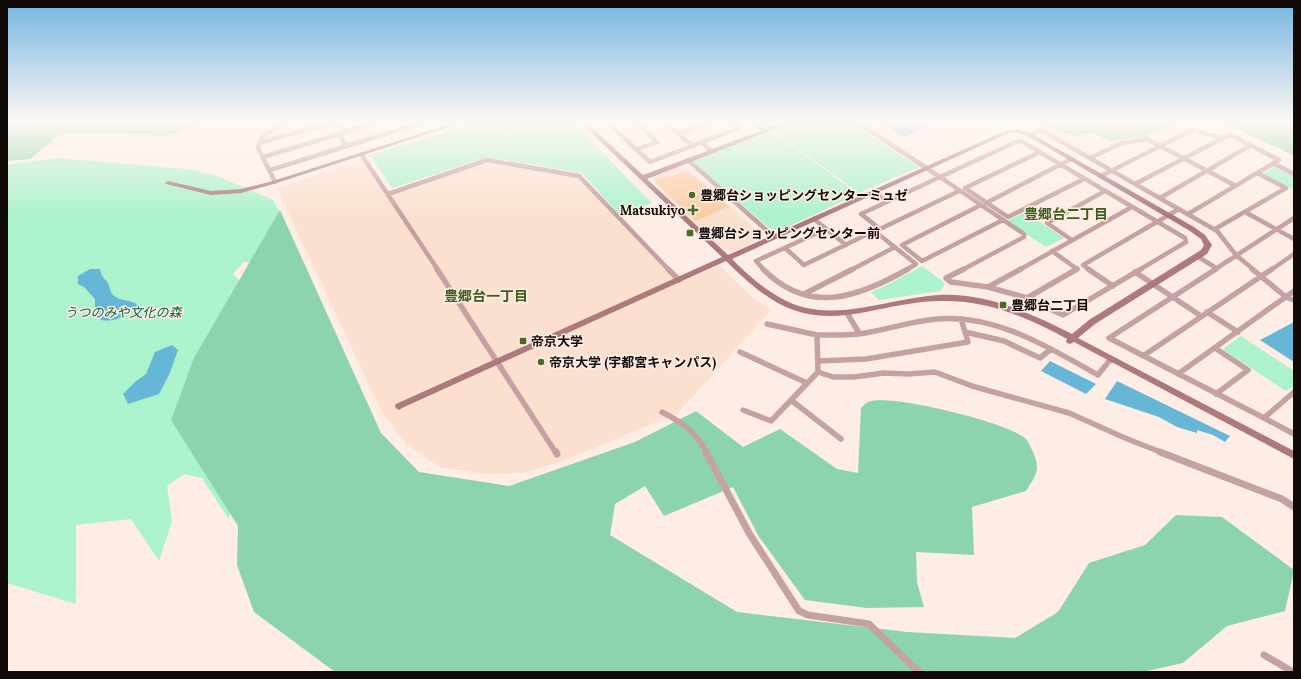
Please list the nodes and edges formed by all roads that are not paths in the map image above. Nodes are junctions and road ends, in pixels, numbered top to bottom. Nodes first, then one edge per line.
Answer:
1 (261, 154) edge
2 (274, 154) edge
3 (322, 154) edge
4 (361, 154) joint
5 (617, 154) edge
6 (642, 154) edge
7 (672, 154) edge
8 (704, 154) edge
9 (905, 154) edge
10 (958, 154) edge
11 (990, 154) edge
12 (1036, 154) edge
13 (1043, 154) edge
14 (1063, 154) edge
15 (1082, 154) edge
16 (1099, 154) edge
17 (1146, 154) edge
18 (1175, 154) edge
19 (1192, 154) edge
20 (1237, 154) edge
21 (1267, 154) edge
22 (263, 157) junction
23 (1090, 158) junction
24 (1183, 158) junction
25 (1072, 159) junction
26 (688, 160) junction
27 (1273, 163) junction
28 (1060, 165) junction
29 (926, 168) junction
30 (270, 170) junction
31 (1112, 170) junction
32 (1208, 171) junction
33 (1257, 173) junction
34 (1294, 174) edge
35 (1101, 176) junction
36 (939, 177) junction
37 (642, 178) junction
38 (1084, 179) junction
39 (275, 182) junction
40 (168, 183) dead end
41 (1136, 184) junction
42 (1236, 186) junction
43 (960, 191) junction
44 (1105, 191) junction
45 (874, 192) junction
46 (388, 194) junction
47 (1160, 198) junction
48 (887, 201) junction
49 (983, 204) junction
50 (1132, 207) junction
51 (1179, 209) junction
52 (1245, 212) junction
53 (1188, 214) junction
54 (1168, 216) junction
55 (1294, 218) edge
56 (814, 219) junction
57 (1003, 220) junction
58 (1157, 222) junction
59 (826, 229) junction
60 (1215, 229) junction
61 (1277, 229) junction
62 (774, 237) junction
63 (1294, 238) edge
64 (1072, 240) junction
65 (846, 245) junction
66 (895, 247) junction
67 (785, 248) junction
68 (1052, 251) junction
69 (1294, 254) edge
70 (1236, 255) junction
71 (1197, 256) junction
72 (724, 259) junction
73 (1216, 268) junction
74 (1135, 272) junction
75 (1261, 276) junction
76 (679, 280) junction
77 (1154, 284) junction
78 (1112, 286) junction
79 (988, 287) junction
80 (1294, 292) edge
81 (804, 294) junction
82 (1172, 296) junction
83 (1286, 297) junction
84 (1026, 298) junction
85 (1294, 300) edge
86 (1207, 312) junction
87 (848, 315) junction
88 (1201, 316) junction
89 (961, 319) junction
90 (767, 324) dead end
91 (965, 332) junction
92 (1238, 332) junction
93 (858, 333) junction
94 (817, 335) junction
95 (1071, 339) junction
96 (1215, 348) junction
97 (1051, 349) junction
98 (740, 352) dead end
99 (1143, 356) junction
100 (1111, 360) junction
101 (498, 361) junction
102 (818, 361) junction
103 (818, 372) junction
104 (1178, 374) junction
105 (807, 383) junction
106 (1294, 392) edge
107 (1216, 394) junction
108 (791, 400) junction
109 (399, 406) dead end
110 (743, 410) dead end
111 (662, 412) dead end
112 (1264, 418) junction
113 (1294, 434) edge
114 (841, 439) dead end
115 (557, 454) dead end
116 (1293, 457) edge
117 (1294, 507) edge
118 (1264, 655) dead end
119 (919, 672) edge
120 (1293, 672) edge

1 - 22 street
2 - 22 street
3 - 30 street
4 - 39 street
4 - 46 street
5 - 37 street
6 - 7 street
8 - 26 street
9 - 29 street
10 - 29 street
11 - 36 street
12 - 49 street
13 - 28 street
14 - 25 street
15 - 23 street
16 - 23 street
17 - 31 street
18 - 24 street
19 - 24 street
20 - 32 street
21 - 27 street
22 - 30 street
23 - 31 street
24 - 32 street
24 - 41 street
25 - 28 street
25 - 35 street
26 - 37 street
26 - 62 street
27 - 33 street
27 - 34 street
28 - 38 street
28 - 49 street
29 - 36 street
29 - 45 street
30 - 39 street
31 - 35 street
31 - 41 street
32 - 42 street
32 - 47 street
33 - 42 street
33 - 52 street
35 - 54 street
36 - 43 street
36 - 48 street
37 - 72 street
38 - 44 street
38 - 49 street
39 - 40 street
41 - 47 street
42 - 53 street
43 - 48 street
43 - 49 street
44 - 50 street
44 - 64 street
45 - 48 street
45 - 56 street
46 - 76 street
46 - 101 street
47 - 51 street
49 - 57 street
49 - 57 street
50 - 58 street
50 - 64 street
51 - 53 street
51 - 54 street
52 - 60 street
52 - 61 street
53 - 60 street
54 - 58 street
54 - 71 street
55 - 61 street
56 - 59 street
56 - 62 street
57 - 79 street
58 - 74 street
58 - 78 street
59 - 65 street
59 - 67 street
60 - 70 street
61 - 63 street
61 - 70 street
62 - 72 street
64 - 68 street
65 - 66 street
65 - 67 street
66 - 81 street
66 - 81 street
67 - 81 street
68 - 79 street
68 - 84 street
69 - 75 street
70 - 73 street
70 - 75 street
71 - 73 street
71 - 77 street
72 - 76 street
72 - 87 street
73 - 82 street
74 - 77 street
74 - 78 street
75 - 83 street
75 - 86 street
76 - 101 street
77 - 82 street
77 - 95 street
78 - 84 street
79 - 84 street
80 - 83 street
82 - 88 street
82 - 99 street
83 - 85 street
83 - 92 street
86 - 88 street
86 - 92 street
87 - 93 street
87 - 95 street
88 - 99 street
89 - 91 street
89 - 93 street
89 - 97 street
90 - 94 street
91 - 97 street
91 - 102 street
92 - 96 street
93 - 94 street
94 - 102 street
95 - 100 street
96 - 104 street
96 - 107 street
97 - 100 street
98 - 105 street
99 - 104 street
100 - 116 street
101 - 109 street
101 - 115 street
102 - 103 street
103 - 105 street
103 - 117 street
104 - 107 street
105 - 108 street
106 - 112 street
107 - 112 street
108 - 110 street
108 - 114 street
111 - 119 street
112 - 113 street
118 - 120 street

